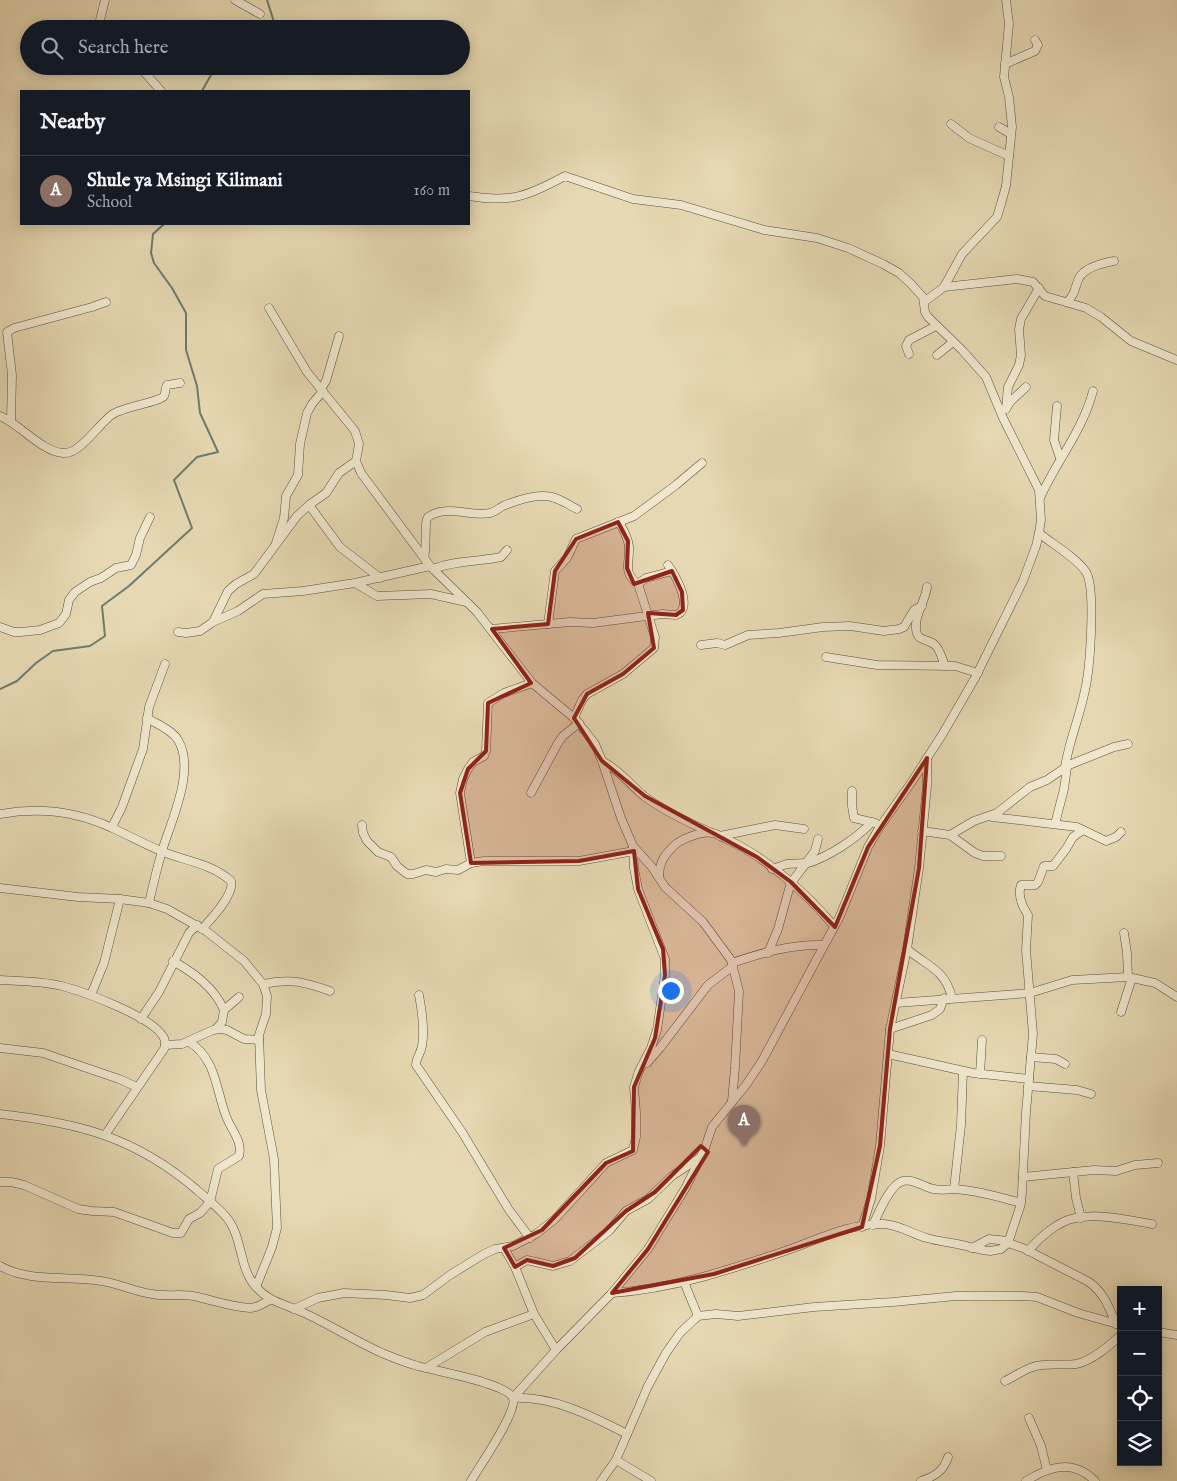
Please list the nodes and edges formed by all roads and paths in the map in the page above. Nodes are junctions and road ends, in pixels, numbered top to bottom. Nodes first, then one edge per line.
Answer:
1 (105, 0) edge
2 (235, 0) edge
3 (1006, 0) edge
4 (260, 14) dead end
5 (100, 20) edge
6 (1035, 40) dead end
7 (1005, 64) junction
8 (147, 75) edge
9 (160, 90) edge
10 (951, 124) dead end
11 (999, 127) dead end
12 (1011, 134) junction
13 (1009, 156) junction
14 (470, 196) edge
15 (1114, 261) dead end
16 (944, 287) junction
17 (1039, 288) junction
18 (106, 302) dead end
19 (924, 302) junction
20 (1067, 302) junction
21 (269, 308) dead end
22 (936, 326) junction
23 (339, 336) dead end
24 (953, 342) junction
25 (909, 354) dead end
26 (937, 355) dead end
27 (1177, 360) edge
28 (180, 383) dead end
29 (1026, 387) dead end
30 (322, 390) junction
31 (1093, 391) dead end
32 (1057, 406) dead end
33 (1006, 408) junction
34 (0, 416) edge
35 (1003, 418) junction
36 (11, 420) junction
37 (1060, 458) junction
38 (356, 461) junction
39 (702, 463) dead end
40 (1040, 498) junction
41 (308, 505) junction
42 (577, 509) dead end
43 (150, 517) dead end
44 (618, 522) junction
45 (1038, 533) junction
46 (275, 546) junction
47 (506, 550) dead end
48 (424, 558) junction
49 (432, 568) junction
50 (380, 578) junction
51 (355, 583) junction
52 (638, 584) junction
53 (927, 587) dead end
54 (467, 602) junction
55 (922, 606) junction
56 (649, 615) junction
57 (213, 622) junction
58 (548, 624) junction
59 (0, 627) edge
60 (492, 629) junction
61 (178, 632) dead end
62 (701, 645) dead end
63 (826, 658) dead end
64 (166, 664) dead end
65 (945, 666) junction
66 (978, 673) junction
67 (532, 683) junction
68 (147, 718) junction
69 (576, 721) junction
70 (1128, 744) dead end
71 (927, 758) junction
72 (602, 761) junction
73 (1066, 767) junction
74 (852, 792) dead end
75 (531, 793) dead end
76 (0, 814) edge
77 (990, 817) junction
78 (872, 822) junction
79 (881, 824) junction
80 (1055, 824) junction
81 (362, 825) dead end
82 (112, 828) junction
83 (804, 828) dead end
84 (1083, 830) junction
85 (922, 831) junction
86 (1121, 832) dead end
87 (712, 833) junction
88 (720, 836) junction
89 (950, 836) junction
90 (818, 839) dead end
91 (633, 848) junction
92 (162, 852) junction
93 (1001, 856) dead end
94 (471, 863) junction
95 (805, 863) junction
96 (772, 869) junction
97 (659, 879) junction
98 (791, 883) junction
99 (0, 888) edge
100 (120, 899) junction
101 (149, 902) junction
102 (834, 926) junction
103 (200, 927) junction
104 (1124, 933) dead end
105 (823, 945) junction
106 (908, 949) junction
107 (768, 952) junction
108 (173, 961) junction
109 (733, 965) junction
110 (1130, 977) junction
111 (0, 980) edge
112 (263, 984) junction
113 (330, 991) dead end
114 (1030, 993) junction
115 (91, 995) junction
116 (419, 995) dead end
117 (239, 997) dead end
118 (1177, 997) edge
119 (948, 998) junction
120 (896, 1003) junction
121 (224, 1010) junction
122 (1121, 1012) dead end
123 (141, 1020) junction
124 (216, 1029) junction
125 (890, 1030) junction
126 (260, 1040) junction
127 (982, 1040) dead end
128 (189, 1042) junction
129 (165, 1045) junction
130 (0, 1048) edge
131 (888, 1054) junction
132 (1031, 1057) junction
133 (1066, 1064) dead end
134 (639, 1071) junction
135 (963, 1071) junction
136 (980, 1074) junction
137 (1029, 1082) junction
138 (137, 1087) junction
139 (1091, 1094) dead end
140 (732, 1101) junction
141 (0, 1114) edge
142 (105, 1135) junction
143 (701, 1156) junction
144 (1158, 1163) dead end
145 (1073, 1172) junction
146 (1023, 1177) junction
147 (0, 1182) edge
148 (954, 1190) junction
149 (210, 1202) junction
150 (1021, 1203) junction
151 (1081, 1218) junction
152 (1152, 1224) dead end
153 (873, 1225) junction
154 (862, 1226) junction
155 (530, 1238) junction
156 (1008, 1242) junction
157 (504, 1248) junction
158 (972, 1248) junction
159 (1028, 1251) junction
160 (0, 1266) edge
161 (515, 1267) junction
162 (684, 1282) junction
163 (256, 1287) junction
164 (612, 1292) junction
165 (270, 1300) junction
166 (294, 1309) junction
167 (534, 1314) junction
168 (698, 1316) junction
169 (1117, 1323) edge
170 (1117, 1325) edge
171 (1162, 1333) edge
172 (1177, 1335) edge
173 (1117, 1339) edge
174 (556, 1350) junction
175 (426, 1368) junction
176 (1005, 1381) dead end
177 (513, 1398) junction
178 (1029, 1418) dead end
179 (627, 1434) junction
180 (948, 1457) dead end
181 (616, 1460) junction
182 (1047, 1470) junction
183 (471, 1481) edge
184 (601, 1481) edge
185 (651, 1481) edge
186 (921, 1481) edge
187 (1026, 1481) edge
188 (1095, 1481) edge

1 - 5 street
2 - 4 street
3 - 7 street
6 - 7 street
7 - 12 street
8 - 9 street
10 - 13 street
11 - 12 street
12 - 13 street
13 - 16 street
14 - 19 street
15 - 20 street
16 - 17 street
16 - 19 street
17 - 20 street
17 - 33 street
18 - 36 street
19 - 22 street
20 - 27 street
21 - 30 street
22 - 24 street
22 - 25 street
23 - 30 street
24 - 26 street
24 - 35 street
28 - 36 street
29 - 33 street
30 - 38 street
30 - 46 street
31 - 37 street
32 - 37 street
33 - 35 street
34 - 36 street
35 - 40 street
37 - 40 street
38 - 41 street
38 - 48 street
39 - 44 street
40 - 45 street
41 - 46 street
41 - 50 street
42 - 48 street
43 - 59 street
44 - 52 street
44 - 58 street
45 - 66 street
45 - 73 street
46 - 57 street
47 - 49 street
48 - 49 street
49 - 50 street
49 - 54 street
50 - 51 street
51 - 54 street
51 - 57 street
52 - 56 street
52 - 56 street
53 - 55 street
54 - 60 street
55 - 62 street
55 - 65 street
56 - 58 street
56 - 69 street
57 - 61 street
58 - 60 street
60 - 67 street
63 - 65 street
64 - 68 street
65 - 66 street
66 - 71 street
67 - 69 street
67 - 94 street
68 - 82 street
68 - 92 street
69 - 72 street
69 - 75 street
70 - 73 street
71 - 79 street
71 - 85 street
72 - 87 street
72 - 91 street
73 - 77 street
73 - 80 street
74 - 78 street
76 - 82 street
77 - 80 street
77 - 89 street
78 - 79 street
78 - 95 street
79 - 102 street
80 - 84 street
81 - 94 street
82 - 92 street
83 - 88 street
84 - 86 street
84 - 114 street
85 - 89 street
85 - 106 street
87 - 88 street
87 - 97 street
88 - 96 street
89 - 93 street
90 - 95 street
91 - 94 street
91 - 97 street
91 - 134 street
92 - 101 street
92 - 103 street
95 - 96 street
95 - 98 street
96 - 98 street
97 - 109 street
98 - 102 street
98 - 107 street
99 - 100 street
100 - 101 street
100 - 115 street
101 - 103 street
102 - 105 street
103 - 108 street
103 - 112 street
104 - 110 street
105 - 107 street
105 - 140 street
106 - 119 street
106 - 120 street
107 - 109 street
108 - 121 street
108 - 123 street
109 - 134 street
109 - 140 street
110 - 114 street
110 - 118 street
110 - 122 street
111 - 115 street
112 - 113 street
112 - 126 street
114 - 119 street
114 - 132 street
115 - 123 street
116 - 155 street
117 - 121 street
119 - 120 street
119 - 125 street
120 - 125 street
121 - 124 street
123 - 129 street
124 - 126 street
124 - 128 street
125 - 131 street
126 - 163 street
127 - 136 street
128 - 129 street
128 - 149 street
129 - 138 street
130 - 138 street
131 - 135 street
131 - 154 street
132 - 133 street
132 - 137 street
134 - 155 street
135 - 136 street
135 - 148 street
136 - 137 street
137 - 139 street
137 - 146 street
138 - 142 street
140 - 143 street
141 - 142 street
142 - 149 street
143 - 161 street
143 - 164 street
144 - 145 street
145 - 146 street
145 - 151 street
146 - 150 street
147 - 149 street
148 - 150 street
148 - 153 street
149 - 163 street
150 - 156 street
151 - 152 street
151 - 159 street
153 - 154 street
153 - 158 street
154 - 162 street
155 - 157 street
156 - 158 street
156 - 158 street
156 - 159 street
157 - 161 street
157 - 166 street
159 - 169 street
160 - 165 street
161 - 167 street
162 - 164 street
162 - 168 street
163 - 165 street
164 - 174 street
165 - 166 street
166 - 175 street
167 - 174 street
167 - 175 street
168 - 170 street
168 - 179 street
171 - 172 street
173 - 176 street
174 - 177 street
175 - 177 street
177 - 179 street
177 - 183 street
178 - 182 street
179 - 181 street
180 - 186 street
181 - 184 street
181 - 185 street
182 - 187 street
182 - 188 street

